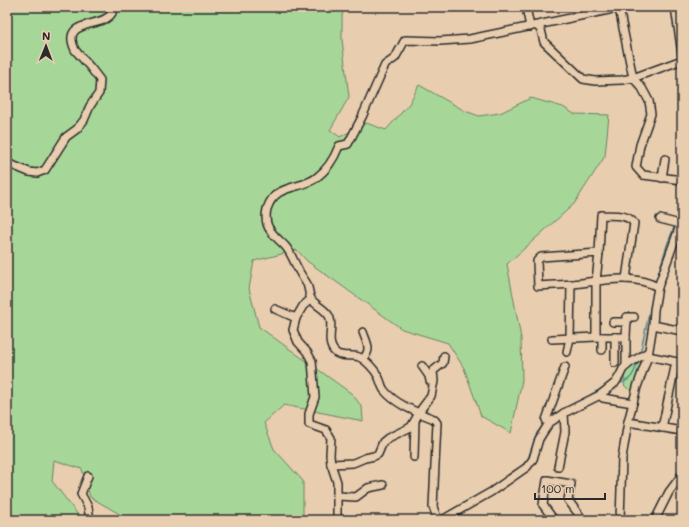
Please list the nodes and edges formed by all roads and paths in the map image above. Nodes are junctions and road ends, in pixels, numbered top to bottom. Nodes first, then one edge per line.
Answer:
1 (113, 7) edge
2 (526, 7) edge
3 (675, 7) edge
4 (621, 8) edge
5 (533, 26) junction
6 (682, 54) edge
7 (682, 60) edge
8 (633, 78) junction
9 (665, 159) dead end
10 (7, 163) edge
11 (662, 178) junction
12 (682, 180) edge
13 (660, 219) dead end
14 (679, 222) edge
15 (678, 240) edge
16 (599, 252) junction
17 (626, 279) junction
18 (596, 282) junction
19 (571, 284) junction
20 (655, 285) junction
21 (312, 299) junction
22 (275, 309) dead end
23 (634, 317) dead end
24 (296, 318) junction
25 (613, 322) dead end
26 (627, 322) junction
27 (653, 325) junction
28 (682, 331) edge
29 (363, 332) dead end
30 (599, 337) junction
31 (615, 337) junction
32 (626, 337) junction
33 (570, 338) junction
34 (552, 339) dead end
35 (602, 350) dead end
36 (567, 352) dead end
37 (648, 354) junction
38 (444, 356) dead end
39 (363, 359) junction
40 (679, 362) edge
41 (615, 363) dead end
42 (422, 366) dead end
43 (626, 366) junction
44 (565, 367) dead end
45 (433, 387) junction
46 (600, 395) junction
47 (632, 403) junction
48 (564, 412) junction
49 (419, 413) junction
50 (415, 421) junction
51 (628, 422) junction
52 (549, 423) junction
53 (662, 428) junction
54 (682, 431) edge
55 (414, 457) dead end
56 (331, 464) junction
57 (558, 467) dead end
58 (682, 475) edge
59 (88, 476) dead end
60 (383, 485) dead end
61 (337, 496) junction
62 (454, 517) edge
63 (90, 520) edge
64 (341, 520) edge
65 (438, 520) edge
66 (442, 520) edge
67 (554, 520) edge
68 (583, 520) edge
69 (620, 520) edge
70 (655, 520) edge

1 - 10 street
2 - 5 street
3 - 6 street
4 - 5 street
4 - 8 street
5 - 8 street
5 - 21 street
7 - 8 street
8 - 11 street
9 - 11 street
11 - 12 street
13 - 14 street
14 - 15 street
15 - 20 street
16 - 17 street
16 - 18 street
16 - 19 street
17 - 18 street
17 - 20 street
18 - 19 street
18 - 30 street
19 - 33 street
20 - 27 street
21 - 24 street
21 - 39 street
22 - 24 street
23 - 26 street
24 - 56 street
25 - 26 street
26 - 32 street
27 - 28 street
27 - 37 street
29 - 39 street
30 - 31 street
30 - 33 street
30 - 35 street
31 - 32 street
31 - 41 street
32 - 43 street
33 - 34 street
33 - 36 street
37 - 40 street
37 - 43 street
37 - 47 street
38 - 45 street
39 - 49 street
40 - 53 street
42 - 45 street
43 - 46 street
44 - 52 street
45 - 49 street
46 - 47 street
46 - 48 street
47 - 51 street
48 - 52 street
48 - 57 street
49 - 50 street
49 - 65 street
50 - 55 street
50 - 56 street
51 - 53 street
51 - 69 street
52 - 62 street
53 - 54 street
56 - 61 street
58 - 70 street
59 - 63 street
60 - 61 street
61 - 64 street
62 - 66 street
67 - 68 street

